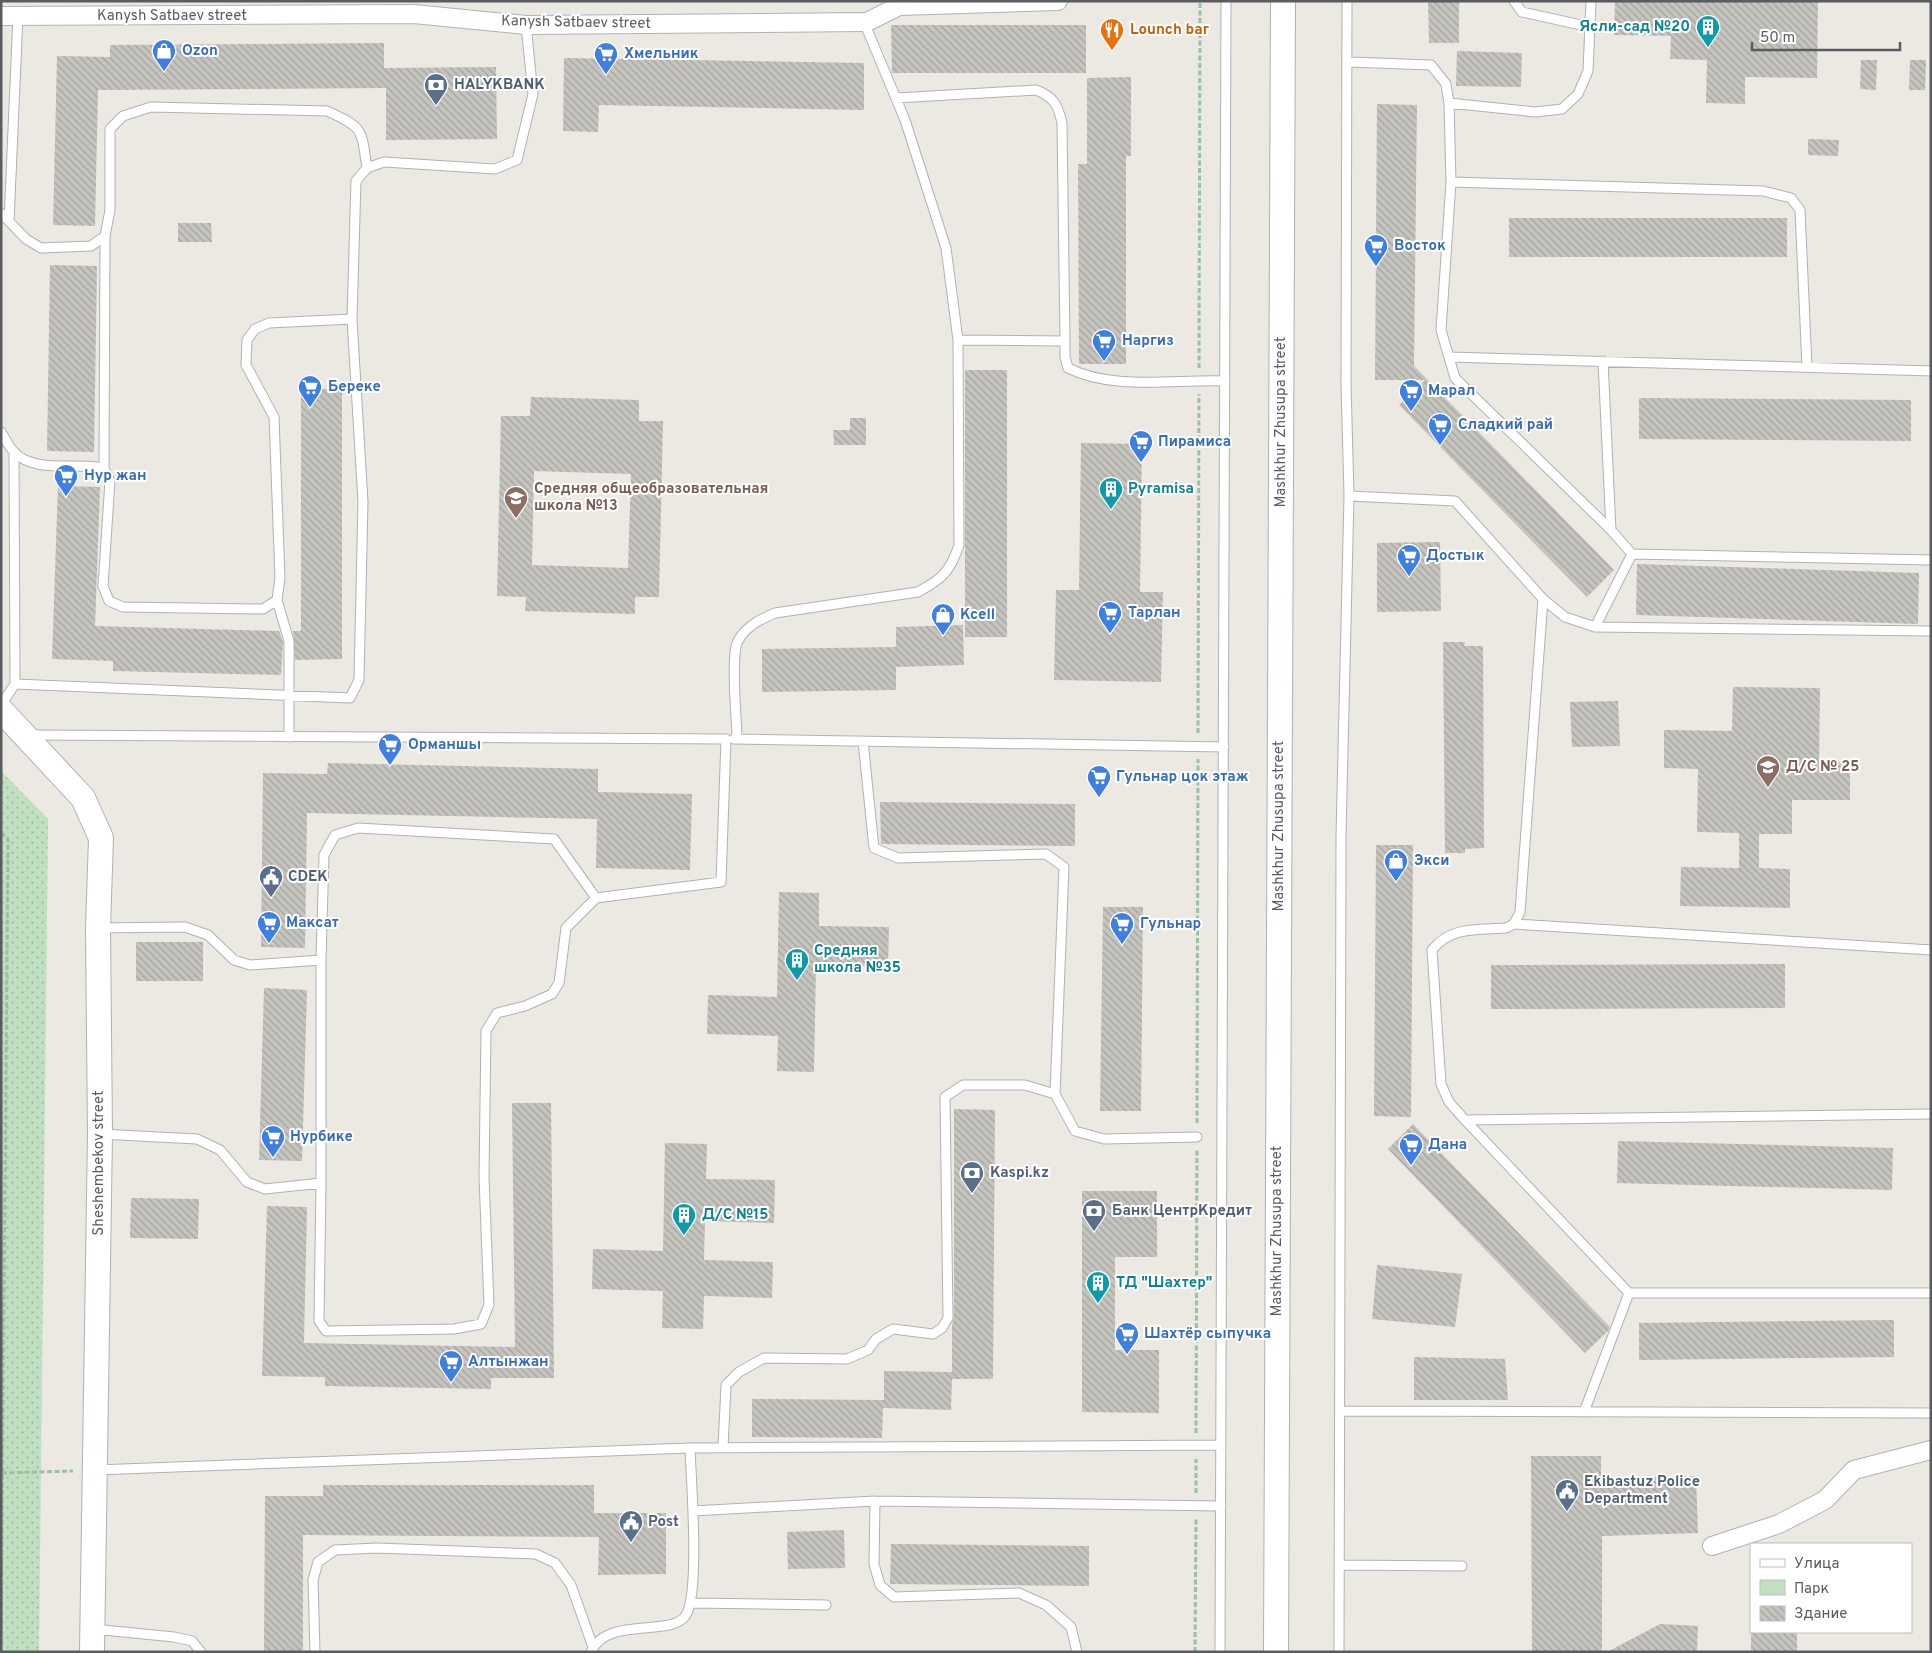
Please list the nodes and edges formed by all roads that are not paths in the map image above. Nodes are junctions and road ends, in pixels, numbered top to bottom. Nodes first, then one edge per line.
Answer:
1 (1058, 1) edge
2 (1226, 1) edge
3 (1283, 1) edge
4 (1347, 1) edge
5 (1514, 1) edge
6 (1591, 1) edge
7 (417, 8) edge
8 (9, 16) edge
9 (864, 22) junction
10 (526, 25) junction
11 (1590, 27) junction
12 (1348, 62) junction
13 (896, 98) junction
14 (1449, 103) junction
15 (367, 168) junction
16 (1451, 182) junction
17 (1, 214) edge
18 (9, 221) junction
19 (105, 236) junction
20 (352, 319) junction
21 (958, 340) junction
22 (1065, 341) junction
23 (1449, 357) junction
24 (1603, 361) junction
25 (1807, 367) junction
26 (1931, 371) edge
27 (1225, 381) junction
28 (1, 432) edge
29 (14, 452) junction
30 (104, 468) junction
31 (1349, 496) junction
32 (1611, 530) junction
33 (1632, 554) junction
34 (1931, 560) edge
35 (1542, 599) junction
36 (277, 600) junction
37 (1595, 627) junction
38 (1931, 631) edge
39 (15, 684) junction
40 (290, 697) junction
41 (1, 705) edge
42 (1, 710) edge
43 (25, 735) junction
44 (290, 737) junction
45 (726, 739) junction
46 (737, 739) junction
47 (863, 741) junction
48 (1224, 747) junction
49 (596, 898) junction
50 (1514, 924) junction
51 (98, 928) junction
52 (1931, 950) edge
53 (321, 960) junction
54 (1055, 1094) junction
55 (1931, 1114) edge
56 (1465, 1120) junction
57 (100, 1134) junction
58 (1197, 1137) road end
59 (321, 1183) junction
60 (1629, 1293) junction
61 (1931, 1293) edge
62 (1342, 1410) junction
63 (1584, 1412) junction
64 (1931, 1413) edge
65 (1221, 1445) junction
66 (690, 1448) junction
67 (723, 1448) junction
68 (1931, 1450) edge
69 (94, 1470) junction
70 (875, 1501) junction
71 (1221, 1506) junction
72 (693, 1511) junction
73 (1712, 1546) dead end
74 (1340, 1565) junction
75 (1462, 1566) dead end
76 (692, 1602) junction
77 (826, 1605) dead end
78 (92, 1640) edge
79 (592, 1650) edge
80 (200, 1652) edge
81 (315, 1652) edge
82 (1077, 1652) edge
83 (1220, 1652) edge
84 (1276, 1652) edge
85 (1339, 1652) edge

1 - 9 street, Kanysh Satbaev street
2 - 27 lane
3 - 84 main road, Mashkhur Zhusupa street
4 - 12 lane
5 - 11 lane
6 - 11 lane
7 - 8 street, Kanysh Satbaev street
7 - 10 street, Kanysh Satbaev street
8 - 18 lane
9 - 10 street, Kanysh Satbaev street
9 - 13 lane
10 - 15 lane
11 - 14 lane
12 - 14 lane
12 - 31 lane
13 - 21 lane
13 - 22 lane
14 - 16 lane
15 - 19 lane
15 - 20 lane
16 - 23 lane
16 - 25 lane
17 - 18 lane
18 - 19 lane
19 - 30 lane
20 - 36 lane
20 - 40 lane
21 - 22 lane
21 - 46 lane
22 - 27 lane
23 - 24 lane
23 - 32 lane
24 - 25 lane
24 - 32 lane
25 - 26 lane
27 - 48 lane
28 - 29 lane
29 - 30 lane
29 - 39 lane
30 - 36 lane
31 - 35 lane
31 - 62 lane
32 - 33 lane
33 - 34 lane
33 - 37 lane
35 - 37 lane
35 - 50 lane
36 - 40 lane
37 - 38 lane
39 - 40 lane
39 - 41 lane
40 - 44 lane
42 - 43 main road, Sheshembekov street
43 - 44 lane
43 - 51 main road, Sheshembekov street
44 - 45 lane
45 - 46 lane
45 - 49 lane
46 - 47 lane
47 - 48 lane
47 - 54 lane
48 - 65 lane
49 - 53 lane
49 - 59 lane
50 - 52 lane
50 - 56 lane
51 - 53 lane
51 - 57 main road, Sheshembekov street
53 - 59 lane
54 - 58 lane
54 - 67 lane
55 - 56 lane
56 - 60 lane
57 - 59 lane
57 - 69 main road, Sheshembekov street
60 - 61 lane
60 - 63 lane
62 - 63 lane
62 - 74 lane
63 - 64 lane
65 - 67 lane
65 - 71 lane
66 - 67 lane
66 - 69 lane
66 - 72 lane
68 - 73 street
69 - 78 main road, Sheshembekov street
70 - 71 lane
70 - 72 lane
70 - 82 lane
71 - 83 lane
72 - 76 lane
74 - 75 lane
74 - 85 lane
76 - 77 lane
76 - 79 lane
78 - 80 lane
79 - 81 lane

